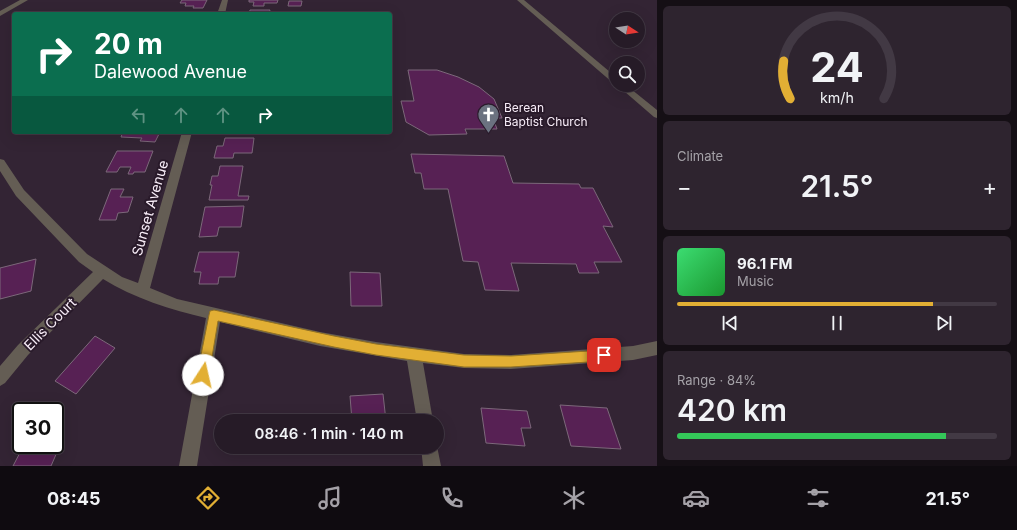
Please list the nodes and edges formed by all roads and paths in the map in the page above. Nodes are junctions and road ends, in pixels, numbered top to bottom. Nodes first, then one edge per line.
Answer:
1 (24, 0) edge
2 (225, 0) edge
3 (520, 0) edge
4 (222, 12) edge
5 (0, 14) edge
6 (609, 75) edge
7 (629, 92) edge
8 (657, 115) edge
9 (186, 134) edge
10 (2, 172) edge
11 (102, 272) junction
12 (142, 292) junction
13 (214, 315) junction
14 (657, 348) edge
15 (414, 355) junction
16 (0, 378) edge
17 (424, 414) edge
18 (430, 454) edge
19 (188, 466) edge
20 (432, 466) edge

1 - 5 street
2 - 4 street
3 - 6 street
7 - 8 street
9 - 12 street, Sunset Avenue
10 - 11 street
11 - 12 street
11 - 16 street, Ellis Court
12 - 13 street
13 - 15 street
13 - 19 street
14 - 15 street
15 - 17 street
18 - 20 street

